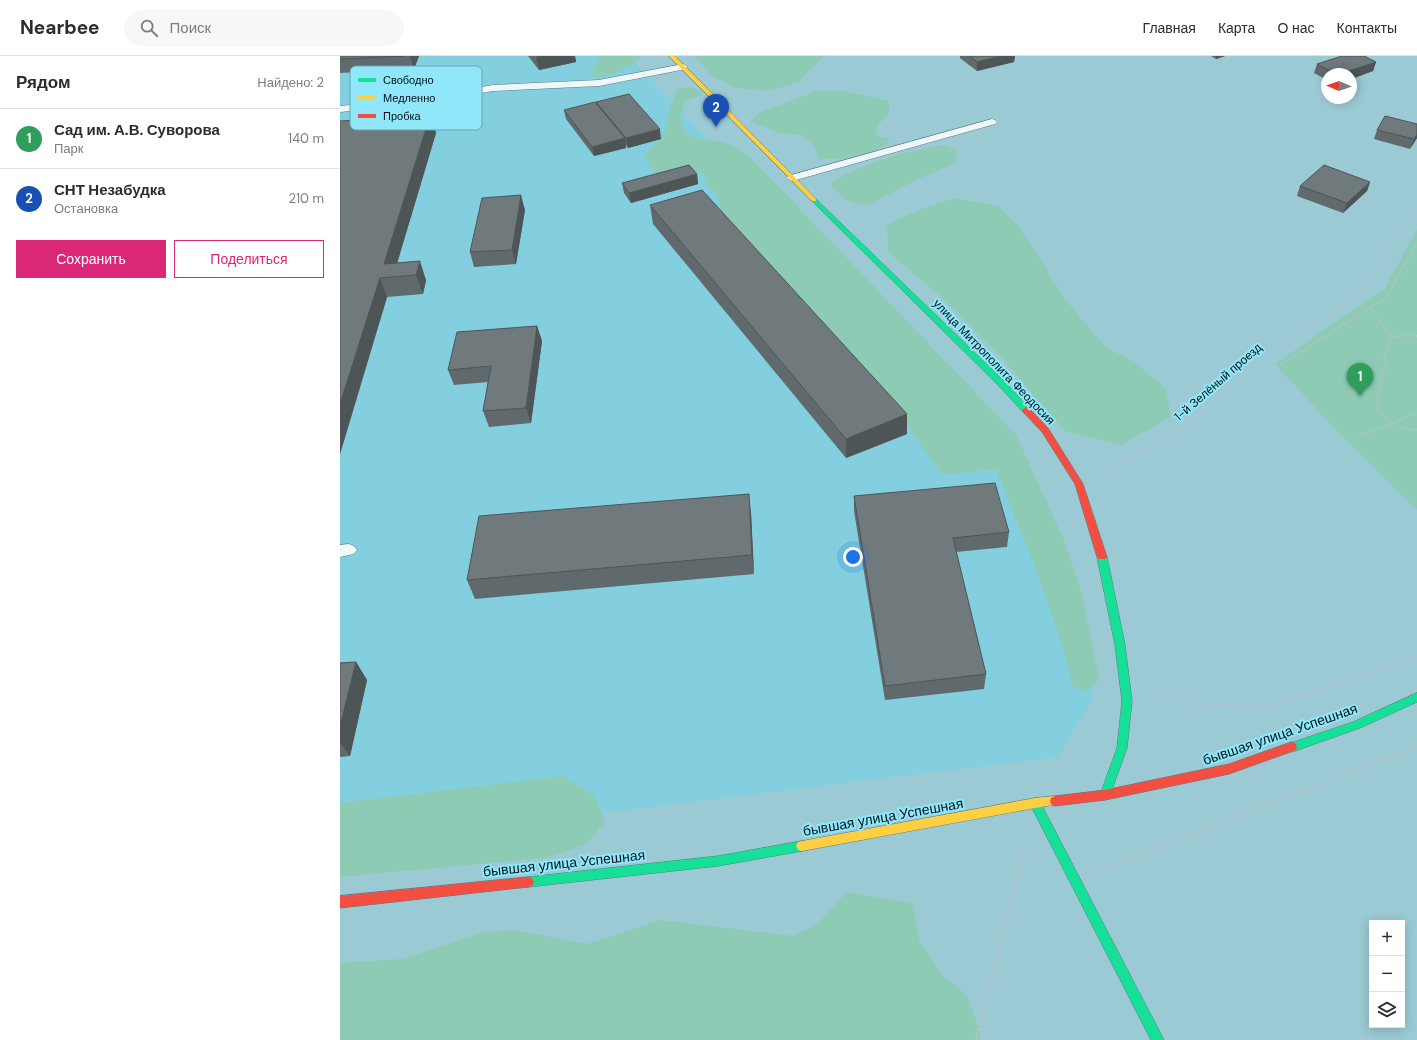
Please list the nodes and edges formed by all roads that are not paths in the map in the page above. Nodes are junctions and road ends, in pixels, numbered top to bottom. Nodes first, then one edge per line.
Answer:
1 (672, 56) edge
2 (683, 67) junction
3 (482, 90) edge
4 (350, 108) edge
5 (340, 109) edge
6 (992, 122) dead end
7 (792, 178) junction
8 (1417, 697) edge
9 (1105, 795) junction
10 (1035, 803) junction
11 (340, 902) edge
12 (1158, 1040) edge

1 - 2 street, улица Митрополита Феодосия
2 - 3 lane
2 - 7 street, улица Митрополита Феодосия
4 - 5 lane
6 - 7 lane
7 - 9 street, улица Митрополита Феодосия
8 - 9 street, бывшая улица Успешная
9 - 10 street, бывшая улица Успешная
10 - 11 street, бывшая улица Успешная
10 - 12 street

